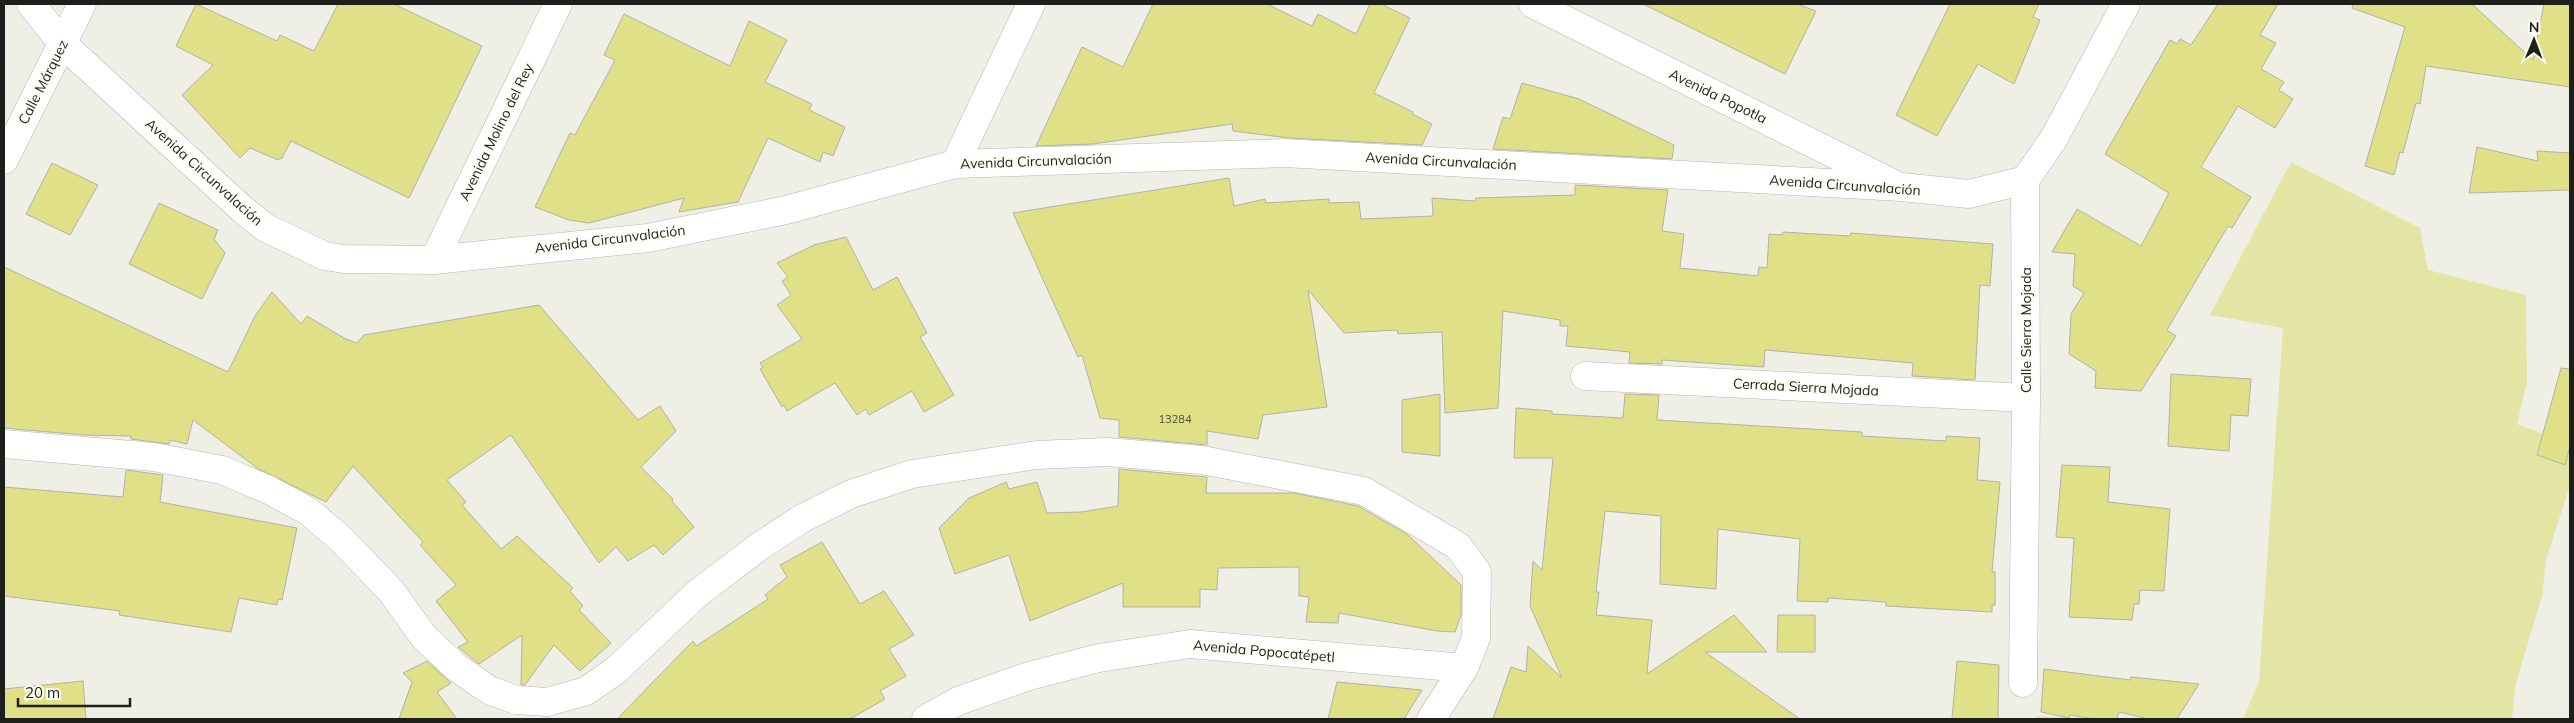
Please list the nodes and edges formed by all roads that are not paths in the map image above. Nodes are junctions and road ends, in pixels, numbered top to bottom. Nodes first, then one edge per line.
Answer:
1 (31, 4) edge
2 (82, 4) edge
3 (558, 4) edge
4 (1031, 4) edge
5 (1534, 4) edge
6 (2126, 4) edge
7 (63, 44) junction
8 (4, 160) edge
9 (955, 164) junction
10 (2025, 180) junction
11 (1902, 187) junction
12 (434, 260) junction
13 (1585, 376) dead end
14 (2026, 398) junction
15 (4, 444) edge
16 (1464, 668) junction
17 (2023, 683) dead end
18 (926, 719) edge
19 (1432, 719) edge

1 - 7 street, Avenida Circunvalación
2 - 7 street, Calle Márquez
3 - 12 street, Avenida Molino del Rey
4 - 9 street
5 - 11 street, Avenida Popotla
6 - 10 street
7 - 8 street, Calle Márquez
7 - 12 street, Avenida Circunvalación
9 - 11 street, Avenida Circunvalación
9 - 12 street, Avenida Circunvalación
10 - 11 street, Avenida Circunvalación
10 - 14 street, Calle Sierra Mojada
13 - 14 street, Cerrada Sierra Mojada
14 - 17 street, Calle Sierra Mojada
15 - 16 street
16 - 18 street, Avenida Popocatépetl
16 - 19 street

